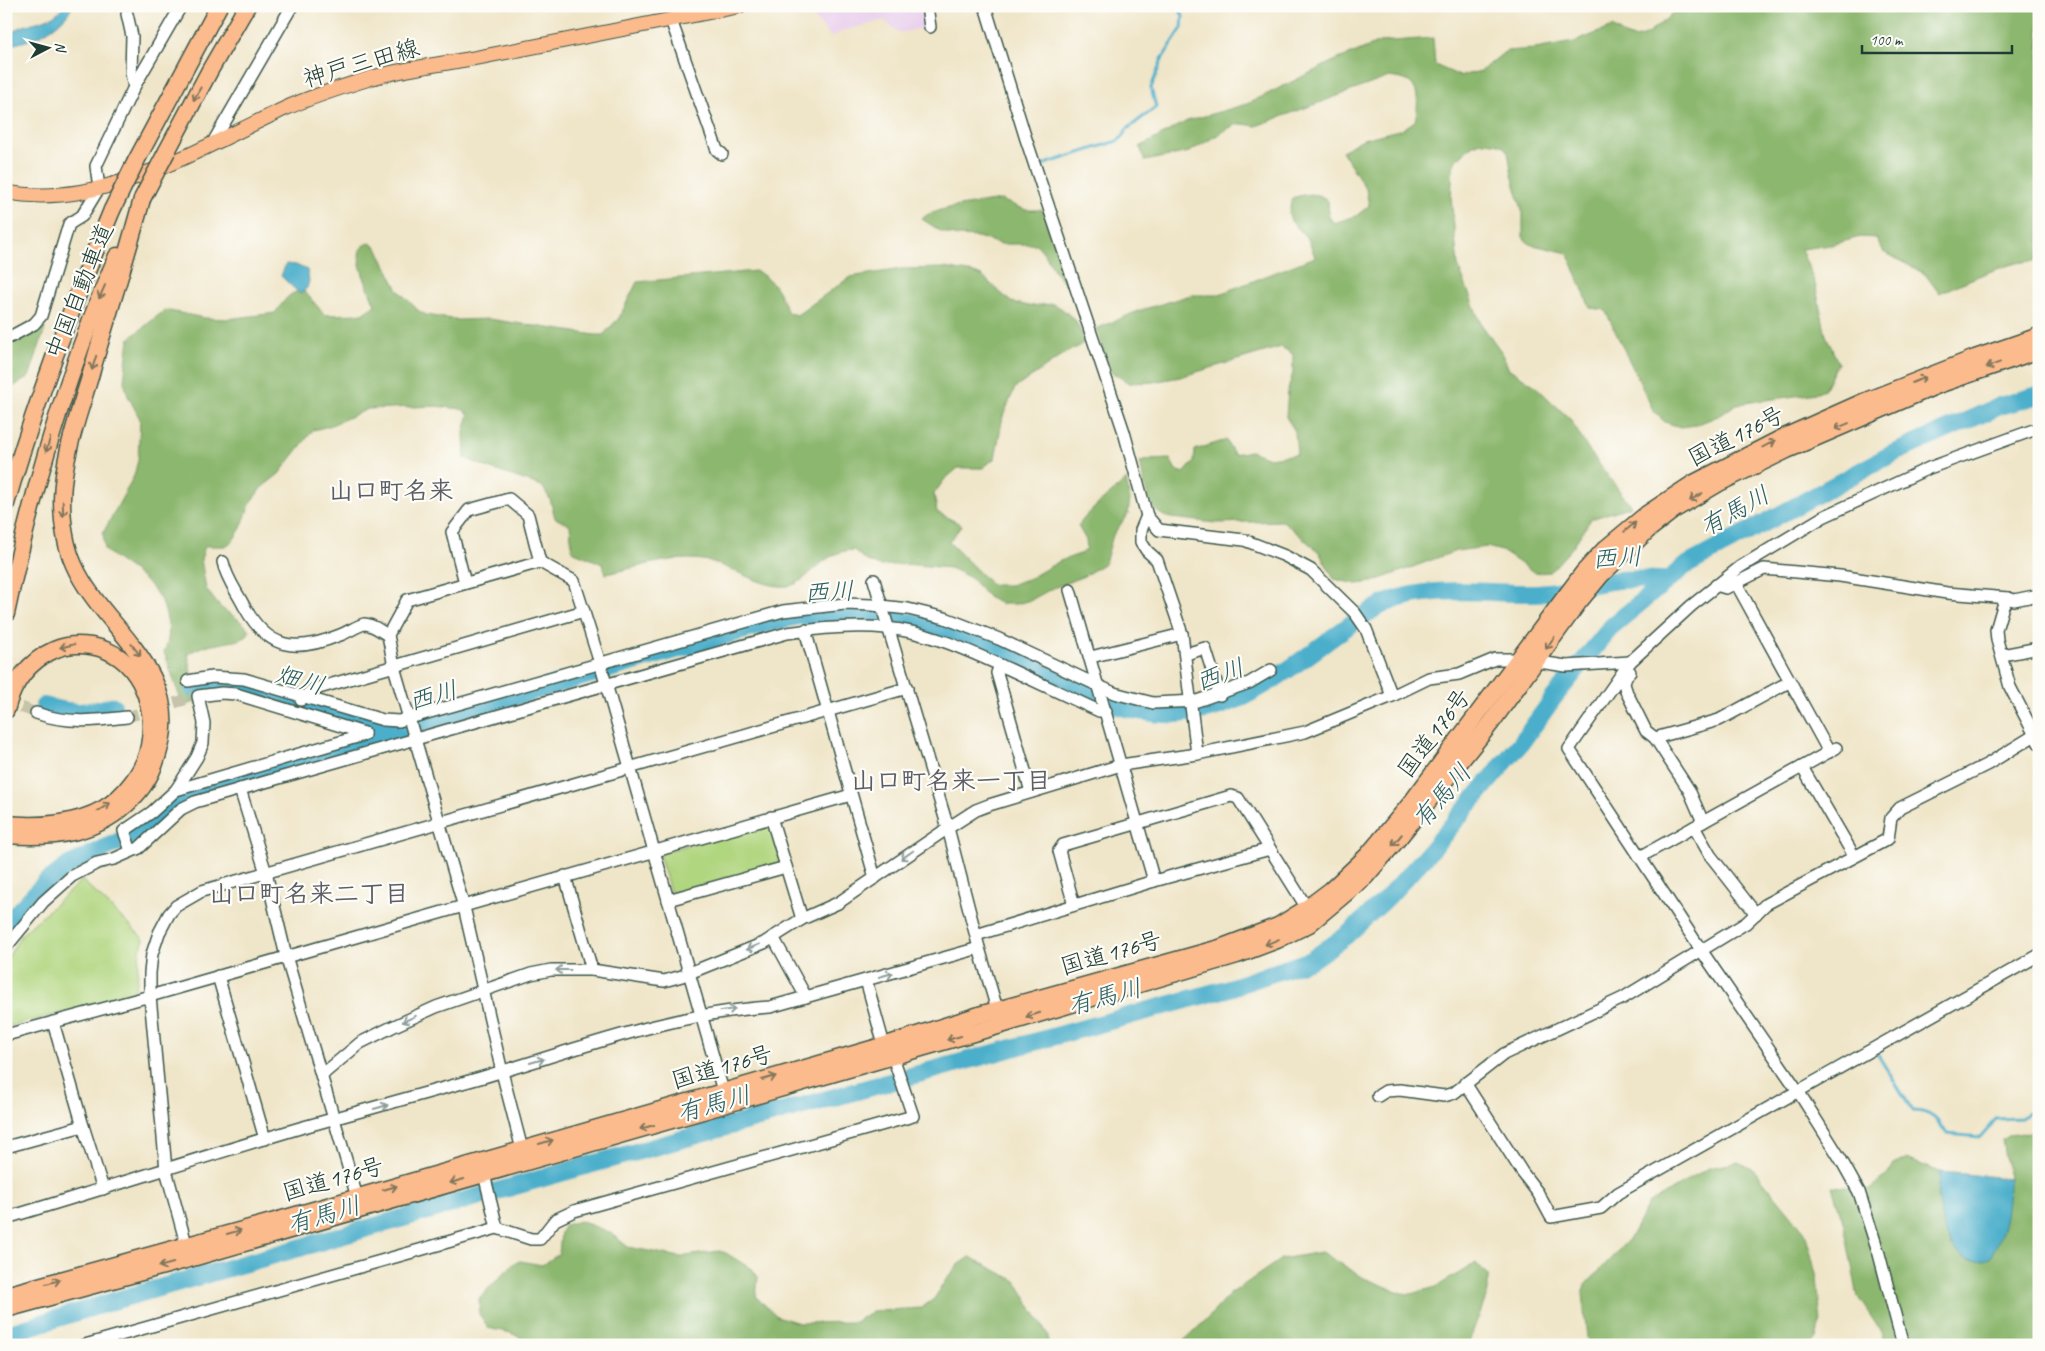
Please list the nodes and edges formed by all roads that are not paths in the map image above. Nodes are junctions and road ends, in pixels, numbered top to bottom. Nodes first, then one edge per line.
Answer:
1 (180, 6) edge
2 (214, 6) edge
3 (220, 6) edge
4 (247, 6) edge
5 (254, 6) edge
6 (292, 6) edge
7 (740, 6) edge
8 (927, 6) edge
9 (985, 6) edge
10 (127, 14) dead end
11 (672, 20) junction
12 (930, 26) dead end
13 (190, 58) junction
14 (210, 70) junction
15 (134, 87) junction
16 (212, 144) junction
17 (722, 154) dead end
18 (99, 188) junction
19 (6, 192) edge
20 (142, 199) junction
21 (2039, 336) edge
22 (10, 337) dead end
23 (2039, 350) edge
24 (2039, 428) edge
25 (6, 504) edge
26 (1147, 516) junction
27 (223, 562) dead end
28 (540, 562) junction
29 (874, 580) dead end
30 (465, 582) junction
31 (1736, 583) junction
32 (1716, 585) junction
33 (1070, 590) dead end
34 (2039, 595) edge
35 (2008, 598) junction
36 (881, 605) junction
37 (584, 611) junction
38 (6, 614) edge
39 (887, 628) junction
40 (804, 630) junction
41 (1182, 634) junction
42 (388, 635) junction
43 (2039, 648) edge
44 (1186, 654) junction
45 (2002, 655) junction
46 (1091, 657) junction
47 (1519, 660) junction
48 (1629, 660) junction
49 (1537, 661) junction
50 (600, 663) junction
51 (1000, 665) junction
52 (394, 667) junction
53 (1271, 670) dead end
54 (188, 681) dead end
55 (1789, 682) junction
56 (606, 684) junction
57 (1098, 684) junction
58 (906, 688) junction
59 (1220, 695) junction
60 (1392, 696) junction
61 (1191, 702) junction
62 (299, 704) junction
63 (6, 710) edge
64 (827, 711) junction
65 (1106, 711) junction
66 (36, 713) tunnel mouth
67 (127, 717) tunnel mouth
68 (409, 720) junction
69 (414, 738) junction
70 (1655, 738) junction
71 (2037, 739) edge
72 (1197, 754) junction
73 (1121, 765) junction
74 (630, 767) junction
75 (1802, 767) junction
76 (240, 789) junction
77 (176, 790) junction
78 (1031, 792) junction
79 (850, 795) junction
80 (771, 817) junction
81 (438, 822) junction
82 (6, 824) edge
83 (1138, 824) junction
84 (1698, 825) junction
85 (948, 828) junction
86 (6, 836) edge
87 (130, 849) junction
88 (1270, 849) junction
89 (654, 850) junction
90 (1854, 856) junction
91 (1640, 857) junction
92 (786, 867) junction
93 (266, 873) junction
94 (565, 876) junction
95 (874, 878) junction
96 (1154, 881) junction
97 (668, 900) junction
98 (1074, 905) junction
99 (464, 907) junction
100 (1307, 908) junction
101 (1756, 914) junction
102 (802, 919) junction
103 (976, 935) junction
104 (773, 937) junction
105 (6, 947) edge
106 (979, 948) junction
107 (1701, 950) junction
108 (2039, 955) edge
109 (286, 956) junction
110 (592, 970) junction
111 (690, 973) junction
112 (218, 976) junction
113 (866, 980) junction
114 (483, 990) junction
115 (150, 996) junction
116 (806, 997) junction
117 (700, 1015) junction
118 (999, 1017) junction
119 (53, 1022) junction
120 (6, 1035) edge
121 (890, 1052) junction
122 (502, 1072) junction
123 (322, 1075) junction
124 (1465, 1083) junction
125 (723, 1091) junction
126 (1798, 1091) junction
127 (1378, 1096) dead end
128 (334, 1120) junction
129 (83, 1126) junction
130 (265, 1139) junction
131 (6, 1147) edge
132 (524, 1156) junction
133 (166, 1170) junction
134 (485, 1179) junction
135 (103, 1189) junction
136 (357, 1197) junction
137 (6, 1218) edge
138 (497, 1228) junction
139 (188, 1252) junction
140 (6, 1295) edge
141 (6, 1309) edge
142 (85, 1345) edge
143 (1903, 1345) edge

1 - 15 street
2 - 13 highway
3 - 13 highway, 中国自動車道
4 - 14 highway, 中国自動車道
5 - 14 highway
6 - 16 street
7 - 11 main road, 神戸三田線
8 - 12 street
9 - 26 street
10 - 15 street
11 - 16 main road, 神戸三田線
11 - 17 street
13 - 25 highway, 中国自動車道, bridge
14 -> 20 highway, 中国自動車道, bridge
15 - 18 street
16 - 18 main road, 神戸三田線
18 - 19 main road, 神戸三田線
18 - 22 street
20 -> 38 highway, 中国自動車道
20 -> 86 highway
47 -> 21 highway, 国道176号
23 -> 49 highway, 国道176号
24 - 32 street
26 - 41 street
26 - 60 street
27 - 42 street
28 - 30 street
28 - 30 street
28 - 37 street
29 - 36 street
30 - 42 street
31 - 32 street
31 - 35 street
31 - 55 street
32 - 48 street
33 - 46 street
34 - 35 street
35 - 45 street
36 - 39 street
36 - 50 street
36 - 57 street
37 - 50 street
37 - 52 street
39 - 40 street
39 - 51 street
39 - 58 street
40 - 56 street
40 - 64 street
41 - 44 street
41 - 46 street
42 - 52 street
43 - 45 street
44 - 59 street
44 - 61 street
45 - 71 street
46 - 57 street
47 - 49 street
47 - 60 street
47 - 100 highway, 国道176号
48 - 49 street
48 - 70 street
48 - 91 street
49 -> 118 highway, 国道176号
50 - 56 street
50 - 68 street
51 - 65 street
51 - 78 street
52 - 62 street
52 - 68 street
53 - 59 street
54 - 62 street
55 - 70 street
55 - 75 street
56 - 69 street
56 - 74 street
57 - 61 street
57 - 65 street
58 - 64 street
58 - 85 street
59 - 61 street
60 - 72 street
61 - 72 street
62 - 68 street
62 - 77 street
62 - 77 street
82 -> 63 highway
64 - 74 street
64 - 79 street
65 - 73 street
66 - 67 street
68 - 69 street
69 - 76 street
69 - 81 street
70 - 84 street
71 - 90 street
72 - 73 street
73 - 78 street
73 - 83 street
74 - 81 street
74 - 89 street
75 - 84 street
75 - 90 street
76 - 87 street
76 - 93 street
77 - 87 street
78 - 85 street
79 - 80 street
79 - 95 street
80 - 89 street
80 - 92 street
81 - 93 street
81 - 99 street
83 - 88 street
83 - 96 street
83 - 98 street
84 - 91 street
84 - 101 street
85 -> 95 street
85 - 103 street
87 - 105 street
88 - 96 street
88 - 100 street
89 - 94 street
89 - 97 street
90 - 101 street
91 - 107 street
92 - 97 street
92 - 102 street
93 - 109 street
93 - 115 street
94 - 99 street
94 - 110 street
95 - 102 street
96 - 98 street
97 - 111 street
98 - 103 street
99 - 109 street
99 - 114 street
100 - 118 highway, 国道176号
101 - 107 street
102 - 104 street
103 - 106 street
104 -> 111 street
104 - 116 street
113 -> 106 street
106 - 118 street
107 - 124 street
107 - 126 street
108 - 126 street
109 - 112 street
109 - 123 street
110 - 111 street
110 -> 114 street
111 - 117 street
112 - 115 street
112 - 130 street
113 - 116 street
113 - 121 street
114 - 122 street
114 -> 123 street
115 - 119 street
115 - 133 street
117 -> 116 street
122 -> 117 street
117 - 125 street
118 - 121 highway, 国道176号
119 - 120 street
119 - 129 street
125 -> 121 highway, 国道176号
121 -> 132 highway, 国道176号
121 - 138 street
128 -> 122 street
122 - 132 street
123 - 128 street
124 - 126 street
124 - 127 street
132 -> 125 highway, 国道176号
126 - 143 street
128 - 130 street
128 - 136 street
129 - 131 street
129 - 135 street
130 - 133 street
132 - 134 highway, 国道176号
136 -> 132 highway, 国道176号
133 - 135 street
133 - 139 street
134 - 138 street
134 -> 139 highway, 国道176号
135 - 137 street
139 -> 136 highway, 国道176号
138 - 142 street
140 -> 139 highway, 国道176号
139 -> 141 highway, 国道176号

